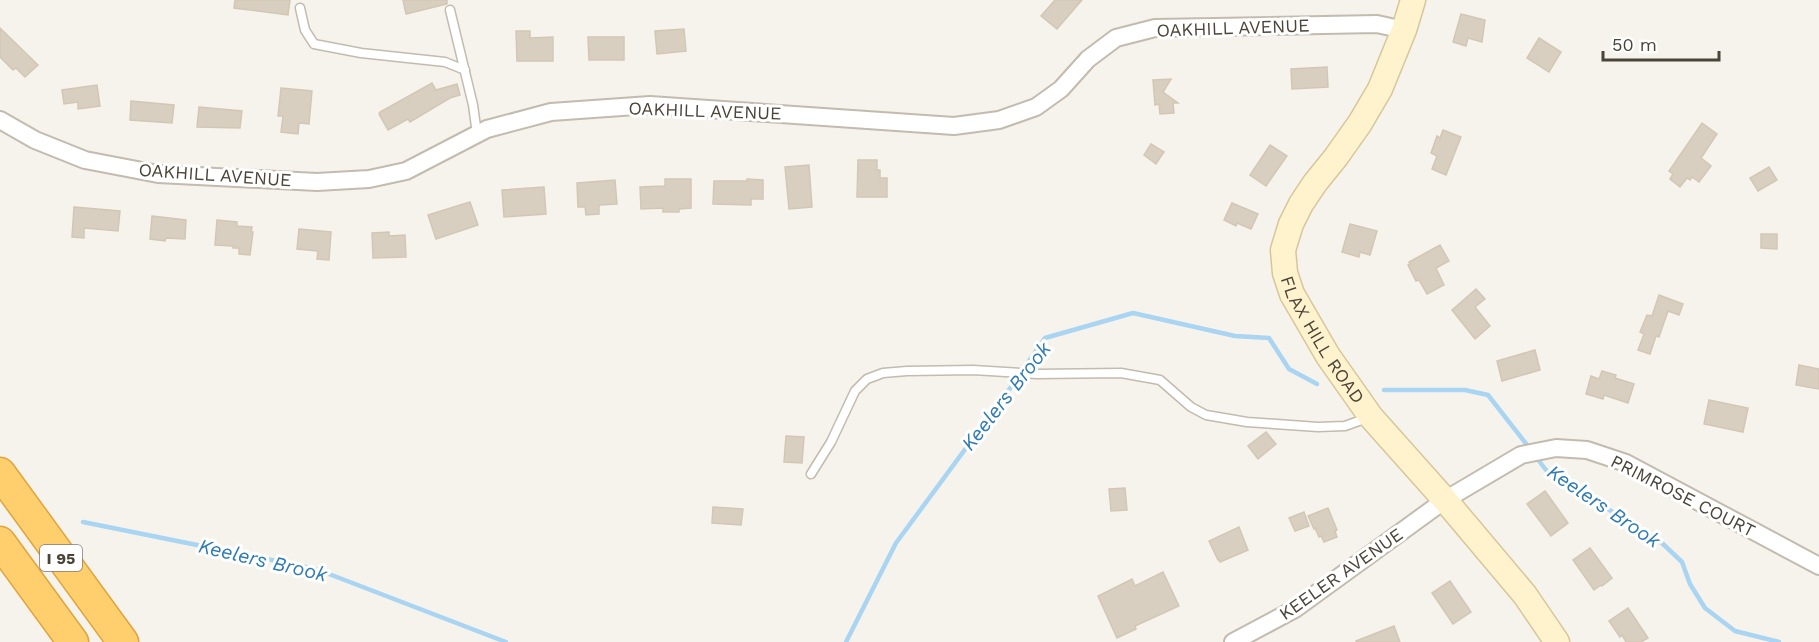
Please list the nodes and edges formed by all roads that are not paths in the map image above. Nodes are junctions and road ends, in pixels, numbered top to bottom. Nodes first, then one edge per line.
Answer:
1 (1413, 0) edge
2 (300, 8) dead end
3 (450, 9) dead end
4 (1404, 30) junction
5 (465, 70) junction
6 (0, 120) edge
7 (477, 134) junction
8 (1371, 417) junction
9 (0, 473) edge
10 (811, 474) dead end
11 (1445, 500) junction
12 (0, 542) edge
13 (1819, 566) edge
14 (73, 642) edge
15 (123, 642) edge
16 (1233, 642) edge
17 (1557, 642) edge

1 - 4 main road, FLAX HILL ROAD
2 - 5 lane
3 - 5 lane
4 - 7 street, OAKHILL AVENUE
4 - 8 main road, FLAX HILL ROAD
5 - 7 lane
6 - 7 street, OAKHILL AVENUE
8 - 10 lane
8 - 11 main road, FLAX HILL ROAD
9 - 15 highway, I 95
11 - 13 street, PRIMROSE COURT
11 - 16 street, KEELER AVENUE
11 - 17 main road, FLAX HILL ROAD
12 - 14 highway, I 95

